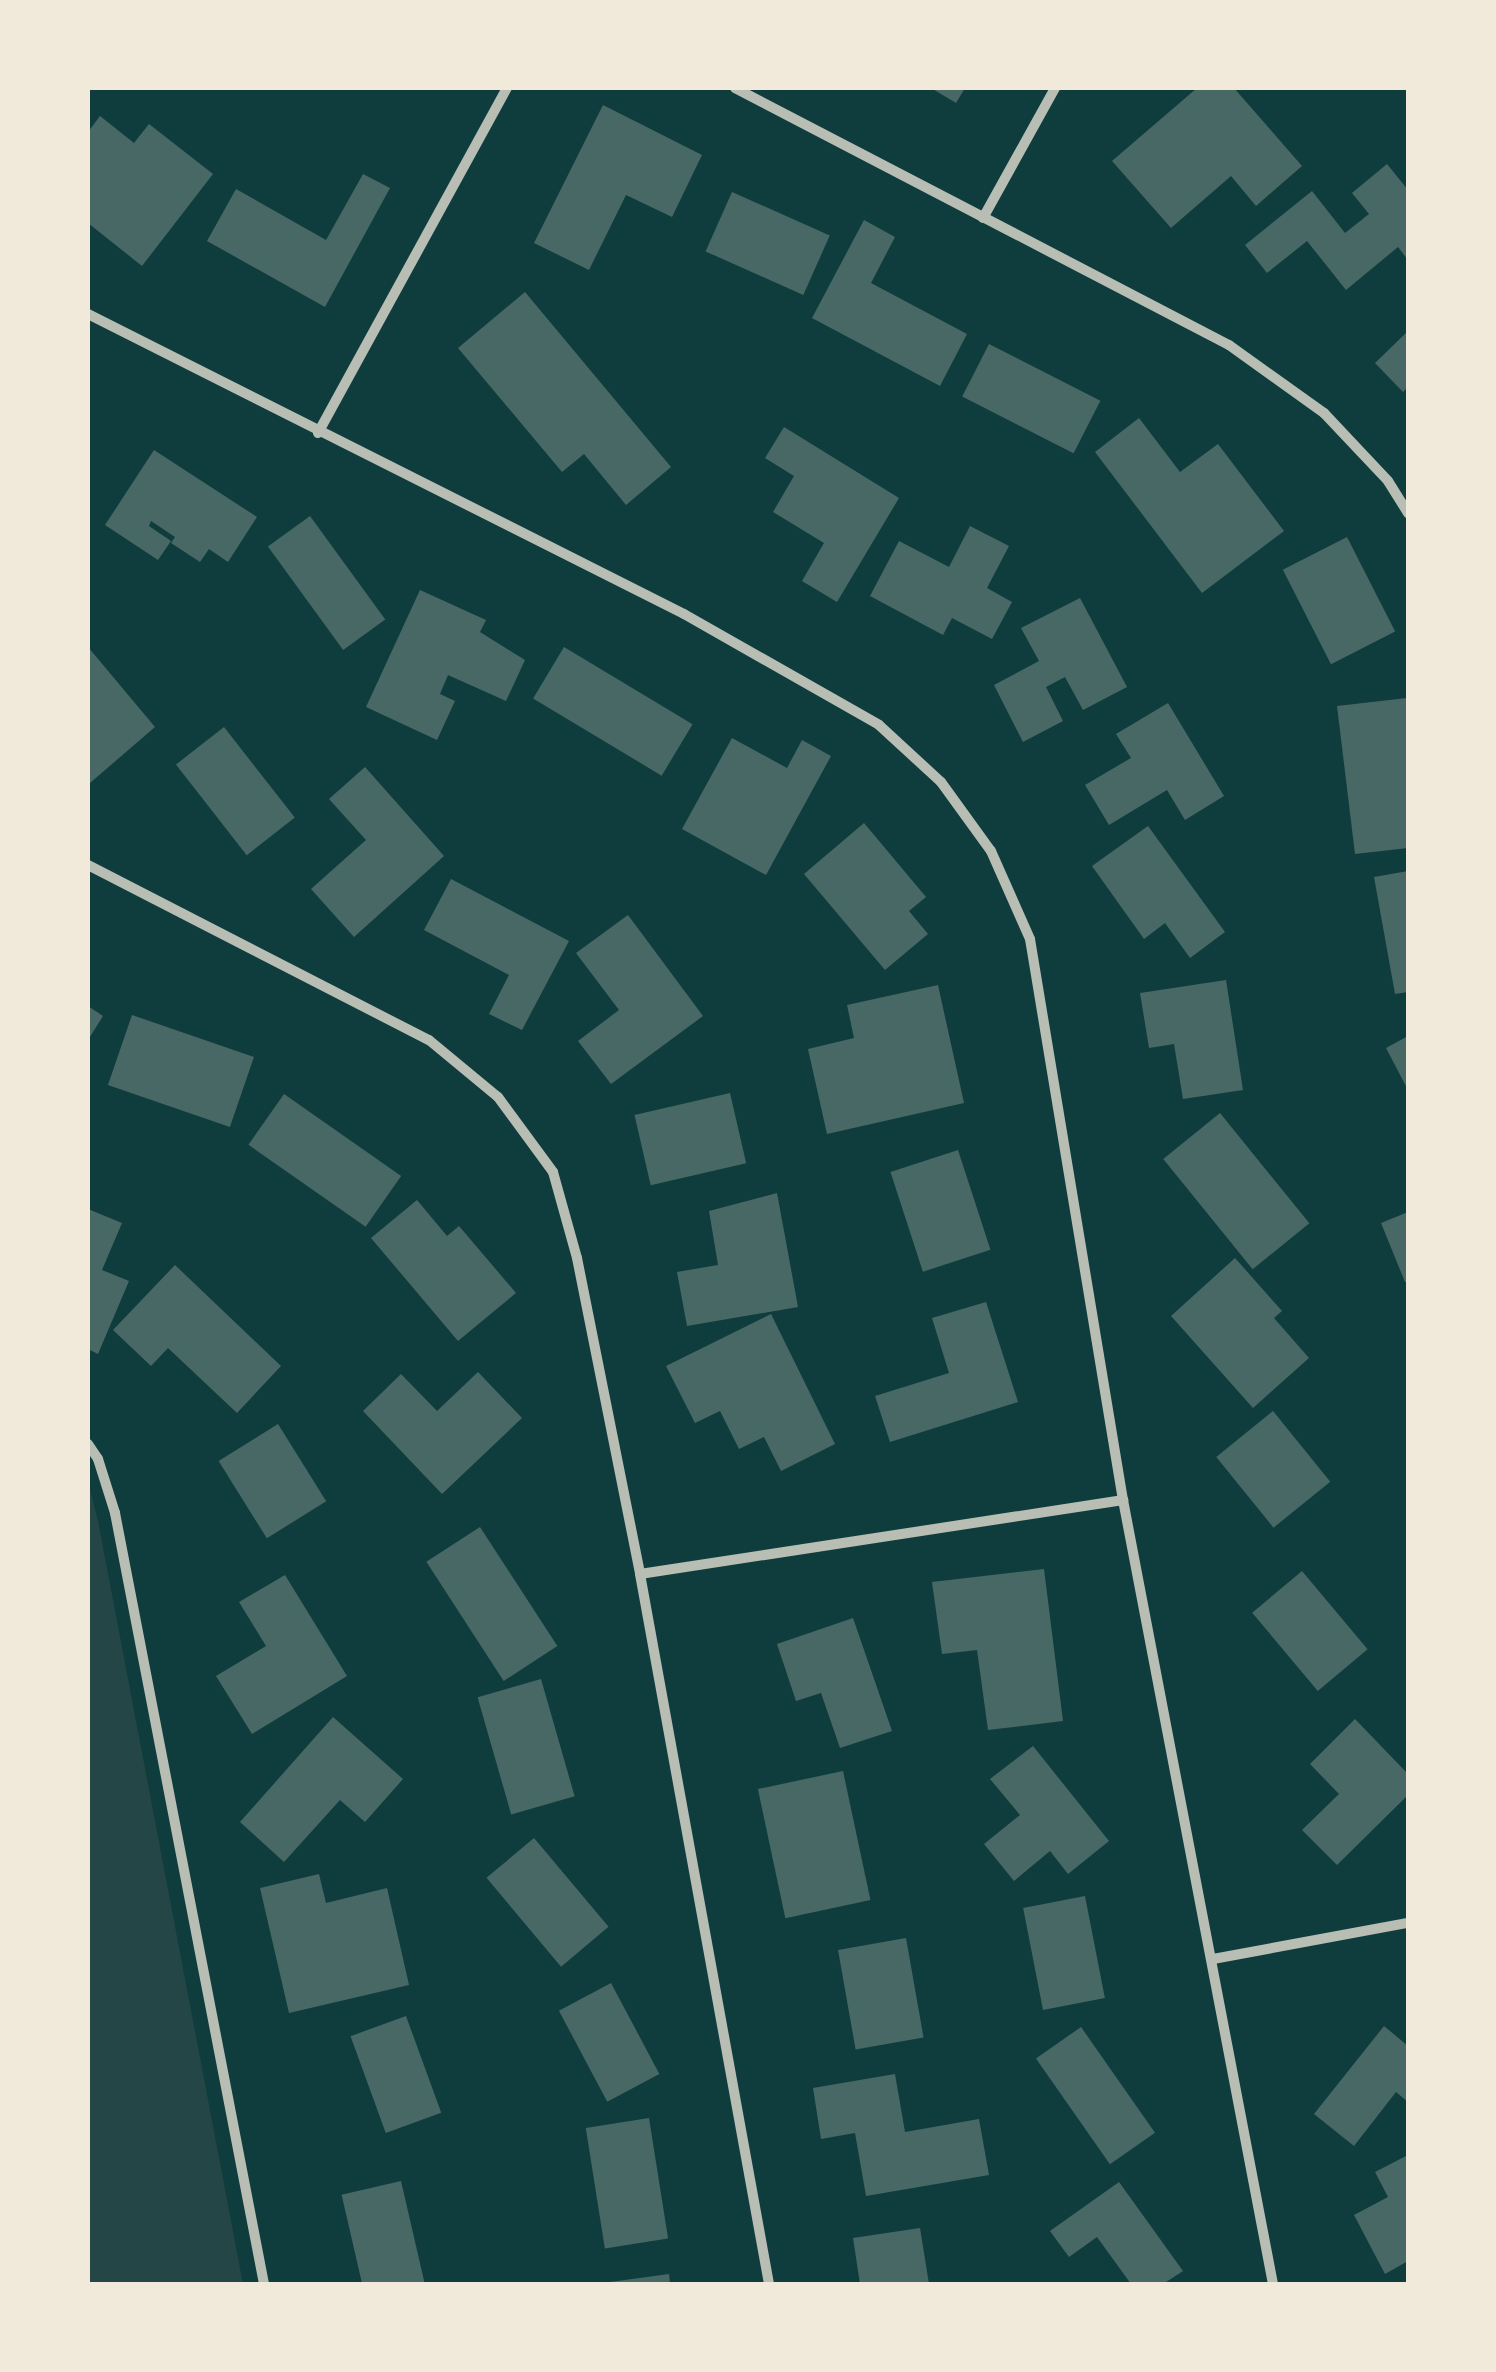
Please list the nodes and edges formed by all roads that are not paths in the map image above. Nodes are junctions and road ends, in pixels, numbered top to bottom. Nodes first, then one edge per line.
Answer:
1 (507, 88) edge
2 (735, 88) edge
3 (1055, 88) edge
4 (983, 218) junction
5 (88, 314) edge
6 (318, 433) junction
7 (1408, 513) edge
8 (88, 866) edge
9 (88, 1444) edge
10 (1123, 1500) junction
11 (640, 1574) junction
12 (1408, 1923) edge
13 (1213, 1958) junction
14 (264, 2284) edge
15 (769, 2284) edge
16 (1274, 2284) edge

1 - 6 street
2 - 4 street
3 - 4 street
4 - 7 street
5 - 6 street
6 - 10 street
8 - 11 street
9 - 14 street
10 - 11 street
10 - 13 street
11 - 15 street
12 - 13 street
13 - 16 street

